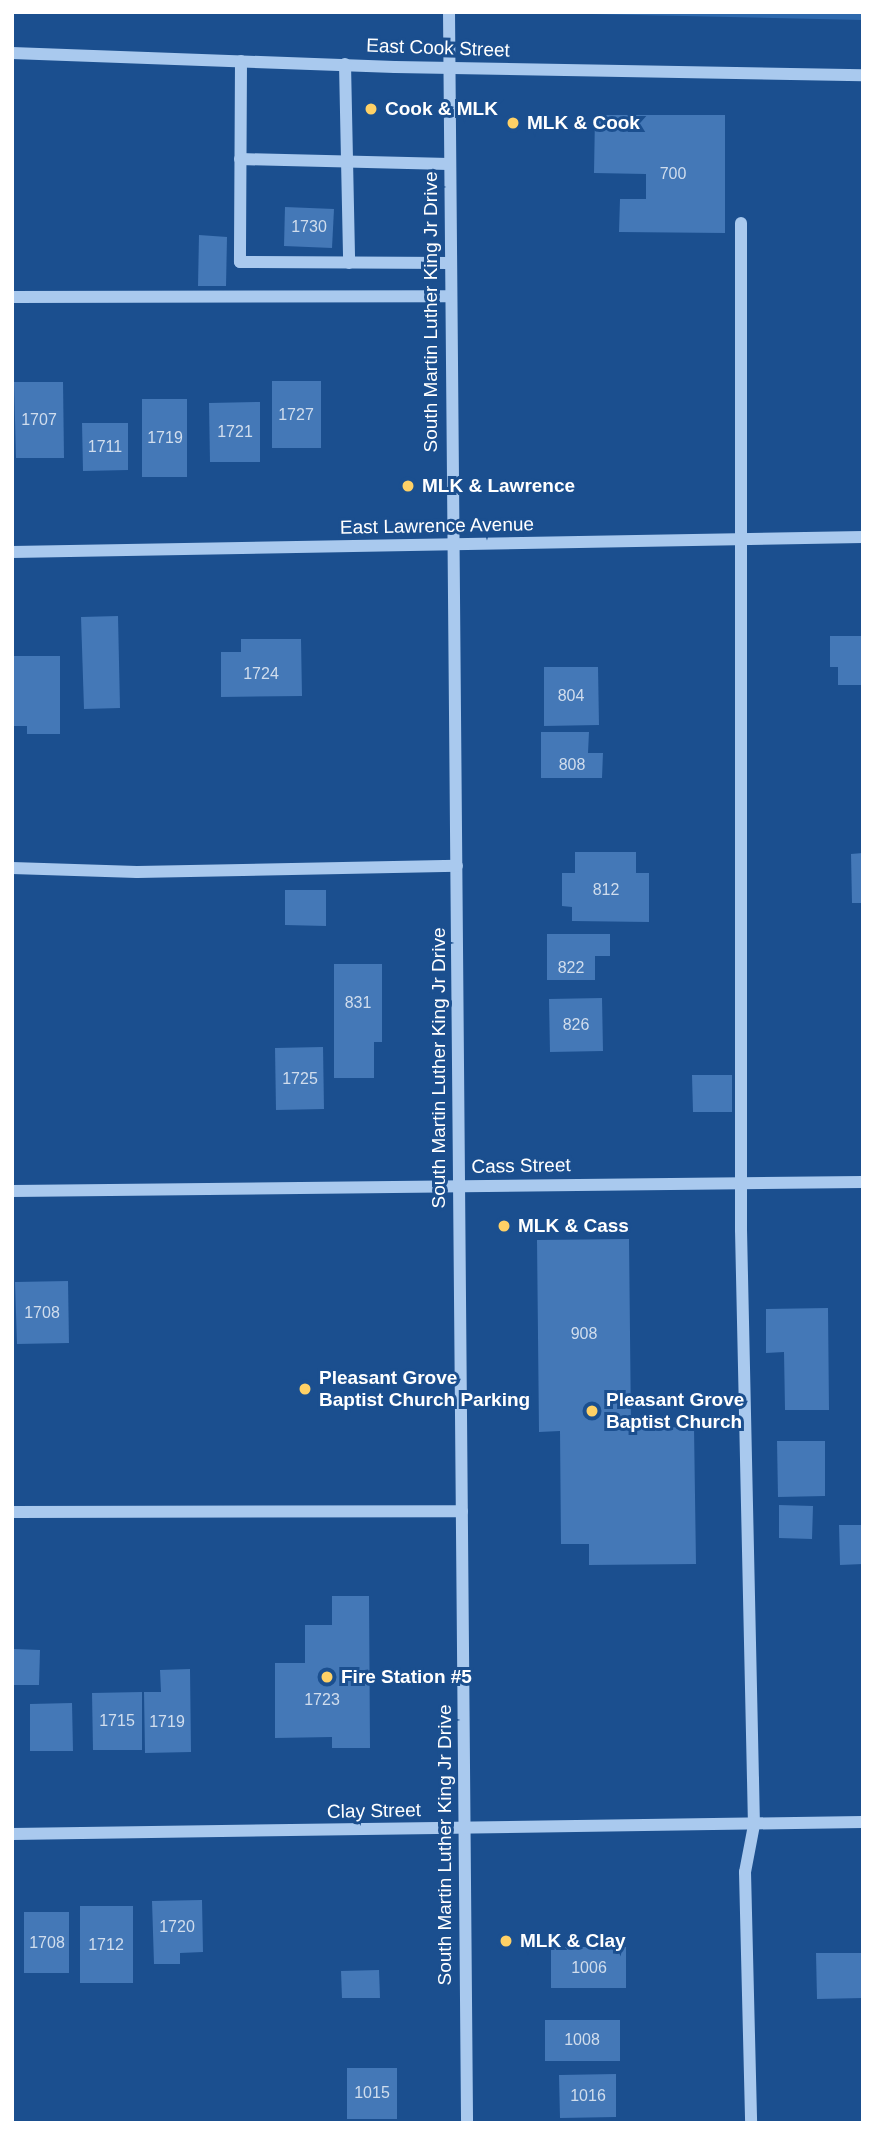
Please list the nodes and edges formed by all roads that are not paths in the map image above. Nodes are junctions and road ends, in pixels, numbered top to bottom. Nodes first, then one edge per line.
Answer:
1 (449, 12) edge
2 (12, 52) edge
3 (241, 61) junction
4 (345, 64) junction
5 (448, 68) junction
6 (863, 75) edge
7 (240, 159) junction
8 (347, 162) junction
9 (449, 164) junction
10 (741, 223) dead end
11 (349, 263) junction
12 (451, 263) junction
13 (451, 296) junction
14 (12, 297) edge
15 (863, 537) edge
16 (739, 540) junction
17 (454, 545) junction
18 (12, 552) edge
19 (457, 866) junction
20 (12, 868) edge
21 (863, 1182) edge
22 (743, 1183) junction
23 (459, 1186) junction
24 (12, 1191) edge
25 (462, 1511) junction
26 (12, 1512) edge
27 (863, 1822) edge
28 (754, 1825) junction
29 (464, 1829) junction
30 (12, 1834) edge
31 (467, 2123) edge
32 (751, 2123) edge

1 - 5 street, South Martin Luther King Jr Drive
2 - 3 street, East Cook Street
3 - 4 street, East Cook Street
3 - 7 street
4 - 5 street, East Cook Street
4 - 8 street
5 - 6 street, East Cook Street
5 - 9 street, South Martin Luther King Jr Drive
7 - 8 street
7 - 11 street
8 - 9 street
8 - 11 street
9 - 12 street, South Martin Luther King Jr Drive
10 - 16 street
11 - 12 street
12 - 13 street, South Martin Luther King Jr Drive
13 - 14 street
13 - 17 street, South Martin Luther King Jr Drive
15 - 16 street, East Lawrence Avenue
16 - 17 street, East Lawrence Avenue
16 - 22 street
17 - 18 street, East Lawrence Avenue
17 - 19 street, South Martin Luther King Jr Drive
19 - 20 street
19 - 23 street, South Martin Luther King Jr Drive
21 - 22 street, Cass Street
22 - 23 street, Cass Street
22 - 28 street
23 - 24 street, Cass Street
23 - 25 street, South Martin Luther King Jr Drive
25 - 26 street
25 - 29 street, South Martin Luther King Jr Drive
27 - 28 street, Clay Street
28 - 29 street, Clay Street
28 - 32 street
29 - 30 street, Clay Street
29 - 31 street, South Martin Luther King Jr Drive

